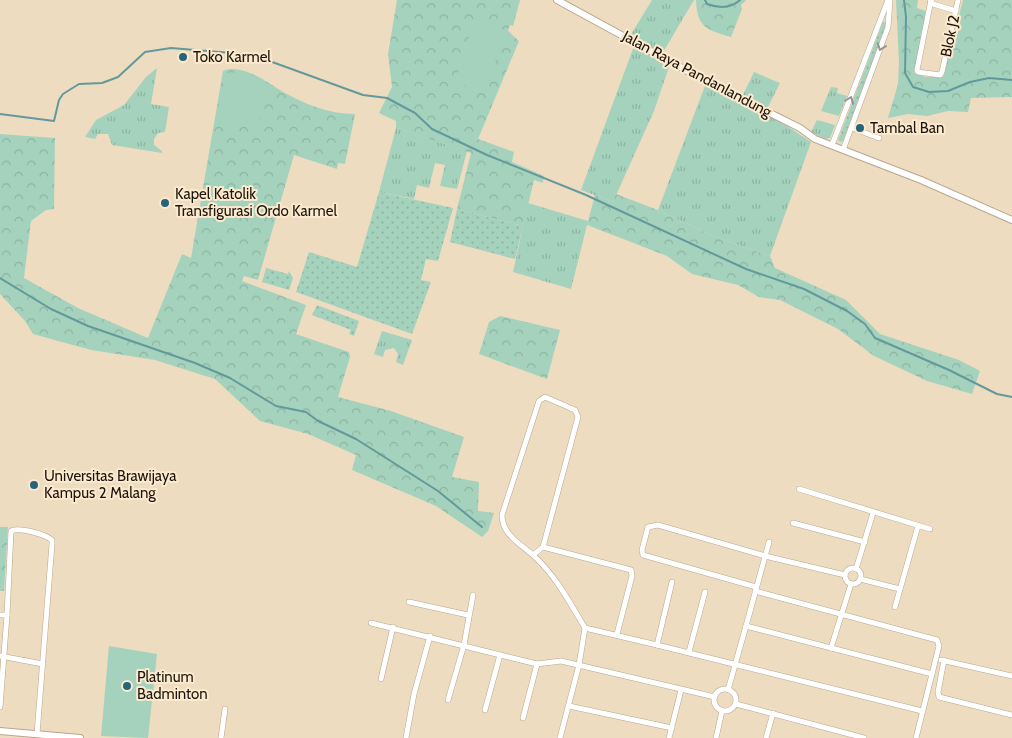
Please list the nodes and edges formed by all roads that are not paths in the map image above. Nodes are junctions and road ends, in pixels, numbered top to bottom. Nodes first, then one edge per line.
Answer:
1 (557, 0) edge
2 (889, 0) edge
3 (930, 0) edge
4 (958, 0) edge
5 (956, 10) junction
6 (852, 128) junction
7 (879, 138) dead end
8 (837, 148) junction
9 (1012, 220) edge
10 (799, 489) dead end
11 (873, 513) junction
12 (793, 523) dead end
13 (918, 526) junction
14 (930, 530) dead end
15 (769, 542) dead end
16 (864, 542) junction
17 (543, 547) junction
18 (534, 555) junction
19 (765, 556) junction
20 (856, 569) junction
21 (845, 575) junction
22 (860, 579) junction
23 (672, 582) dead end
24 (851, 584) junction
25 (756, 589) junction
26 (900, 589) junction
27 (706, 592) dead end
28 (473, 595) dead end
29 (409, 602) dead end
30 (895, 607) dead end
31 (0, 614) edge
32 (842, 614) junction
33 (7, 615) junction
34 (468, 615) junction
35 (370, 623) dead end
36 (746, 626) junction
37 (393, 627) junction
38 (585, 628) junction
39 (617, 634) junction
40 (430, 636) junction
41 (464, 645) junction
42 (656, 645) junction
43 (831, 648) junction
44 (690, 652) junction
45 (500, 655) junction
46 (2, 656) edge
47 (936, 658) junction
48 (944, 660) junction
49 (735, 663) junction
50 (43, 664) junction
51 (537, 664) junction
52 (579, 665) junction
53 (932, 674) junction
54 (1012, 676) edge
55 (381, 679) dead end
56 (681, 690) junction
57 (728, 690) junction
58 (715, 697) junction
59 (448, 700) dead end
60 (736, 704) junction
61 (568, 706) junction
62 (0, 708) edge
63 (225, 709) dead end
64 (485, 710) dead end
65 (722, 711) junction
66 (922, 711) junction
67 (773, 713) junction
68 (1012, 715) edge
69 (523, 718) dead end
70 (672, 728) junction
71 (0, 731) edge
72 (37, 734) junction
73 (56, 737) edge
74 (80, 738) edge
75 (221, 738) edge
76 (406, 738) edge
77 (560, 738) edge
78 (670, 738) edge
79 (716, 738) edge
80 (766, 738) edge
81 (864, 738) edge
82 (916, 738) edge

1 - 8 street, Jalan Raya Pandanlandung
2 -> 6 street
8 -> 2 street
3 - 5 street
3 - 5 street, Blok J2
4 - 5 street, Blok J2
6 - 7 street
6 - 8 street
8 - 9 street, Jalan Raya Pandanlandung
10 - 11 street
11 - 13 street
11 - 16 street
12 - 16 street
13 - 14 street
13 - 26 street
15 - 19 street
16 - 20 street
17 - 18 street
17 - 18 street
17 - 39 street
18 - 38 street
19 - 21 street
19 - 25 street
19 - 25 street
20 - 21 street
20 - 22 street
21 - 24 street
22 - 24 street
22 - 26 street
23 - 42 street
24 - 32 street
25 - 32 street
25 - 36 street
26 - 30 street
27 - 44 street
28 - 34 street
29 - 34 street
31 - 33 street
32 - 43 street
32 - 47 street
33 - 46 street
33 - 50 street
34 - 41 street
35 - 37 street
36 - 43 street
36 - 49 street
37 - 40 street
37 - 55 street
38 - 39 street
38 - 52 street
39 - 42 street
40 - 41 street
40 - 76 street
41 - 45 street
41 - 59 street
42 - 44 street
43 - 53 street
44 - 49 street
45 - 51 street
45 - 64 street
46 - 50 street
46 - 62 street
47 - 48 street
47 - 53 street
48 - 54 street
48 - 68 street
49 - 57 street
49 - 66 street
50 - 72 street
51 - 52 street
51 - 69 street
52 - 56 street
52 - 61 street
53 - 66 street
56 - 58 street
56 - 70 street
57 - 58 street
57 - 60 street
58 - 65 street
60 - 65 street
60 - 67 street
61 - 70 street
61 - 77 street
63 - 75 street
65 - 79 street
66 - 82 street
67 - 80 street
67 - 81 street
70 - 78 street
71 - 72 street
72 - 73 street
73 - 74 street

